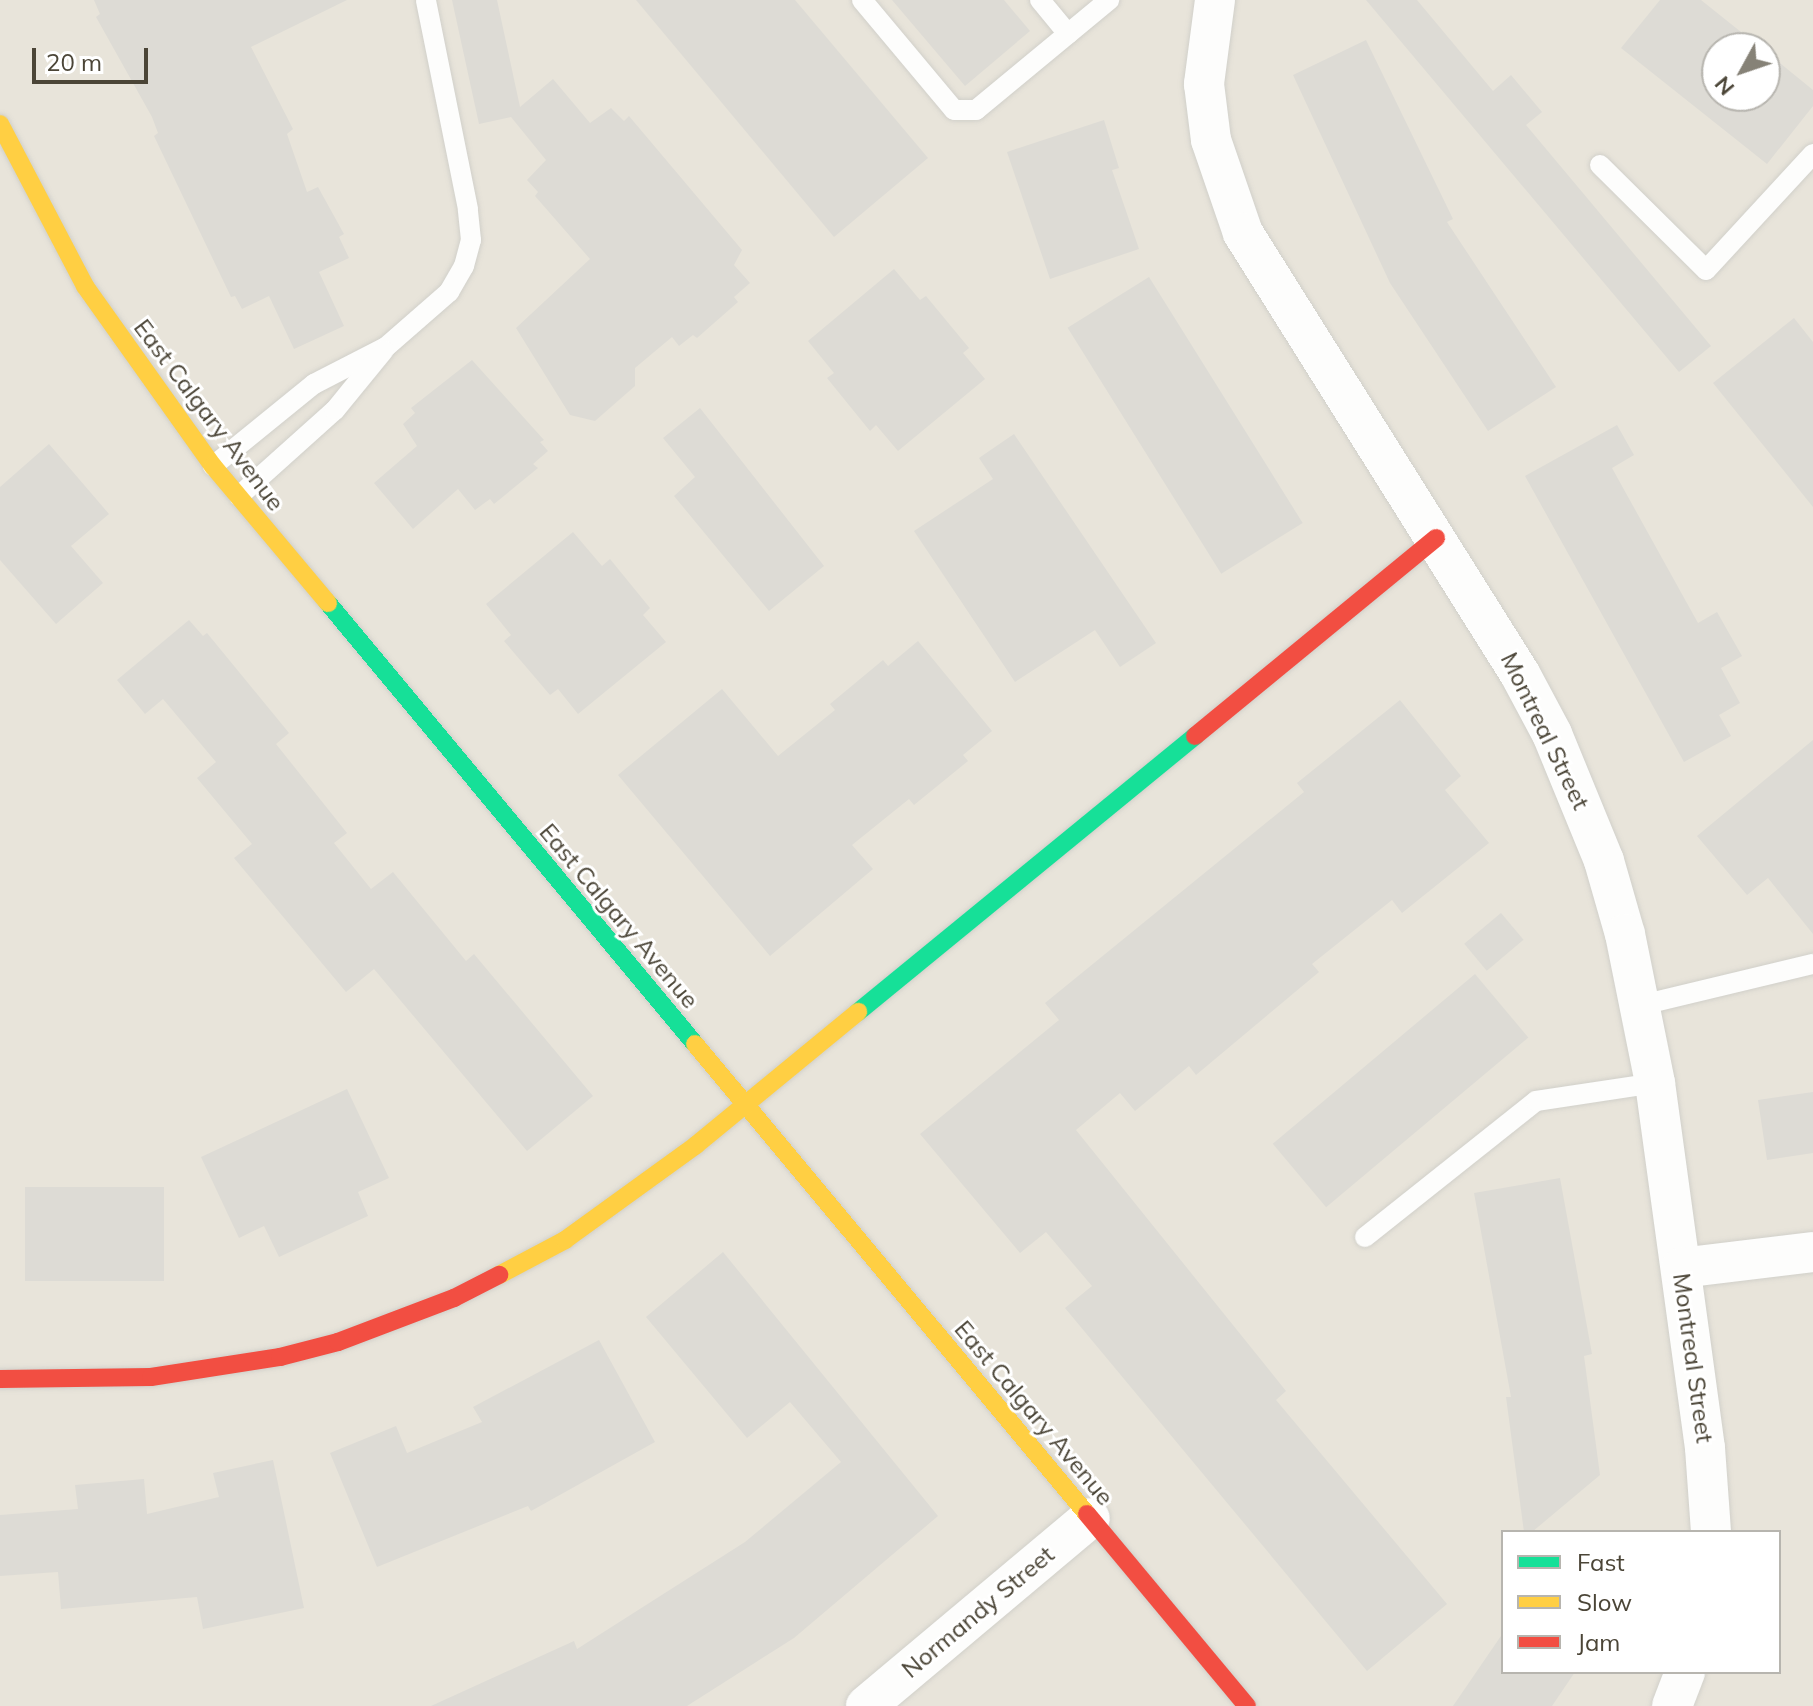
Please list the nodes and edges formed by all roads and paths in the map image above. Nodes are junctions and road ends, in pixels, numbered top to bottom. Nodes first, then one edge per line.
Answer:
1 (426, 0) edge
2 (862, 0) edge
3 (1040, 0) edge
4 (1109, 0) edge
5 (1215, 0) edge
6 (1068, 34) junction
7 (2, 132) edge
8 (1813, 154) edge
9 (1600, 165) dead end
10 (386, 347) junction
11 (213, 466) junction
12 (239, 496) junction
13 (1436, 538) junction
14 (1813, 964) edge
15 (1642, 1005) junction
16 (1655, 1083) junction
17 (746, 1104) junction
18 (1365, 1237) dead end
19 (1813, 1252) edge
20 (1681, 1268) junction
21 (0, 1379) edge
22 (1090, 1518) junction
23 (1711, 1530) edge
24 (1684, 1674) edge
25 (866, 1706) edge
26 (1247, 1706) edge
27 (1672, 1706) edge

1 - 10 lane
2 - 6 lane
3 - 6 lane
4 - 6 lane
5 - 13 street, Montreal Street
7 - 11 street, East Calgary Avenue
8 - 9 lane
10 - 11 lane
10 - 12 lane
11 - 12 street, East Calgary Avenue
12 - 17 street, East Calgary Avenue
13 - 15 street, Montreal Street
13 - 17 street
14 - 15 lane
15 - 16 street, Montreal Street
16 - 18 lane
16 - 20 street, Montreal Street
17 - 21 street
17 - 22 street, East Calgary Avenue
19 - 20 street
20 - 23 street, Montreal Street
22 - 25 street, Normandy Street
22 - 26 street, East Calgary Avenue
24 - 27 street

